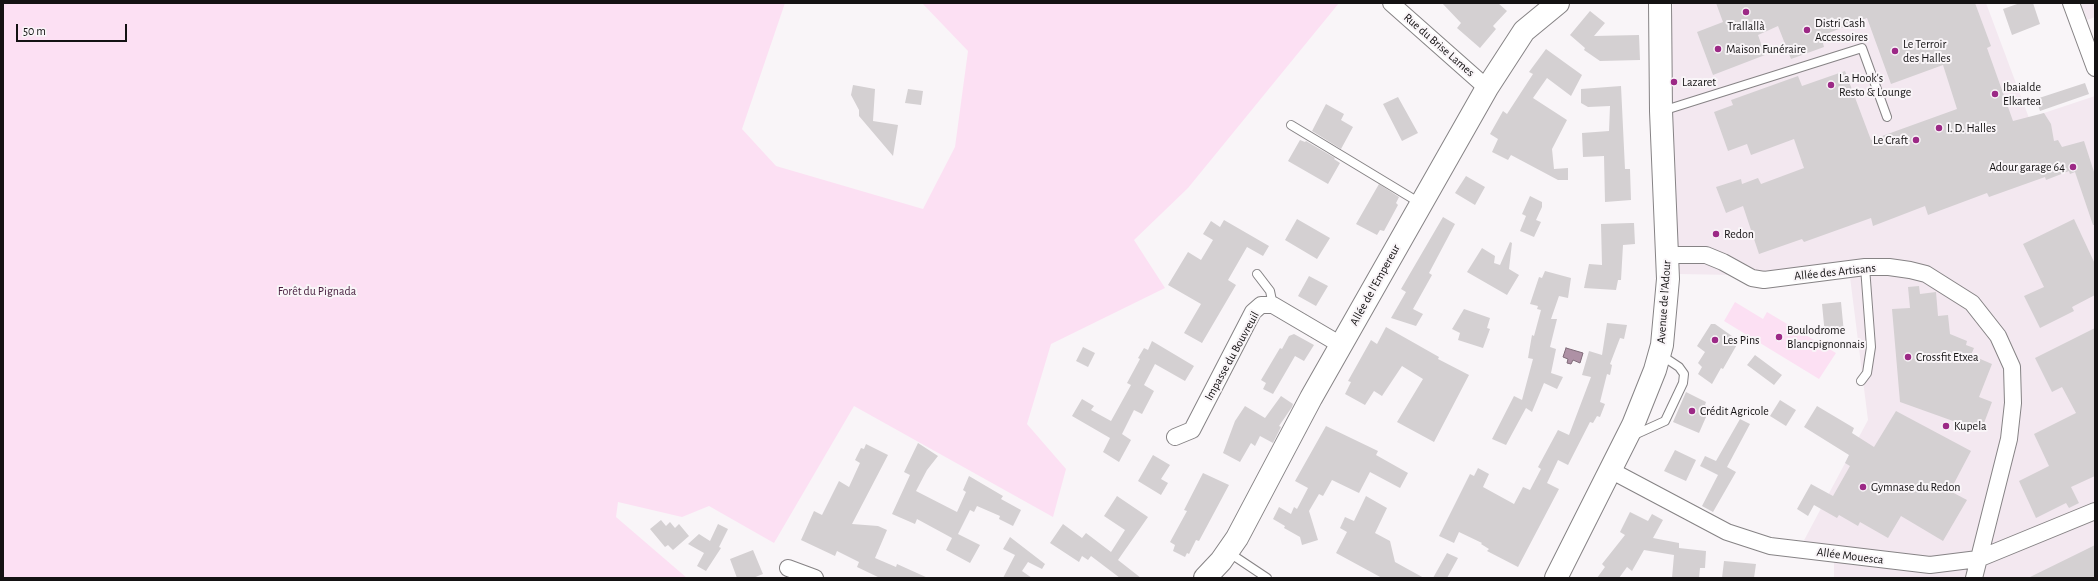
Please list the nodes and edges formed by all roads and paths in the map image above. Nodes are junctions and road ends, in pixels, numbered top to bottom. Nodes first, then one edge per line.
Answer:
1 (1391, 3) edge
2 (1558, 3) edge
3 (1660, 3) edge
4 (2071, 3) edge
5 (2095, 68) edge
6 (1487, 88) junction
7 (1661, 111) junction
8 (1887, 117) dead end
9 (1291, 124) dead end
10 (1421, 203) junction
11 (1668, 255) junction
12 (1865, 267) junction
13 (1257, 274) dead end
14 (1273, 305) junction
15 (1342, 345) junction
16 (1659, 354) junction
17 (1861, 381) dead end
18 (1175, 437) dead end
19 (1627, 438) junction
20 (1612, 471) junction
21 (2095, 511) edge
22 (1227, 552) junction
23 (1978, 559) junction
24 (788, 568) dead end
25 (815, 578) edge
26 (1205, 578) edge
27 (1267, 578) edge
28 (1556, 578) edge
29 (1974, 578) edge

1 - 6 street, Rue du Brise Lames
2 - 6 street, Allée de l'Empereur
3 - 7 street, Avenue de l'Adour
4 - 5 street
6 - 10 street, Allée de l'Empereur
7 - 8 lane
7 - 11 street, Avenue de l'Adour
9 - 10 lane
10 - 15 street, Allée de l'Empereur
11 - 12 street, Allée des Artisans
11 - 16 street, Avenue de l'Adour
12 - 17 lane
12 - 23 street, Allée des Artisans
13 - 14 lane
14 - 15 street, Impasse du Bouvreuil
14 - 18 street, Impasse du Bouvreuil
15 - 22 street, Allée de l'Empereur
16 - 19 street, Avenue de l'Adour
16 - 19 lane
19 - 20 street, Avenue de l'Adour
20 - 23 street, Allée Mouesca
20 - 28 street, Avenue de l'Adour
21 - 23 street, Allée Mouesca
22 - 26 street, Allée de l'Empereur
22 - 27 lane
23 - 29 street, Allée des Artisans
24 - 25 street

